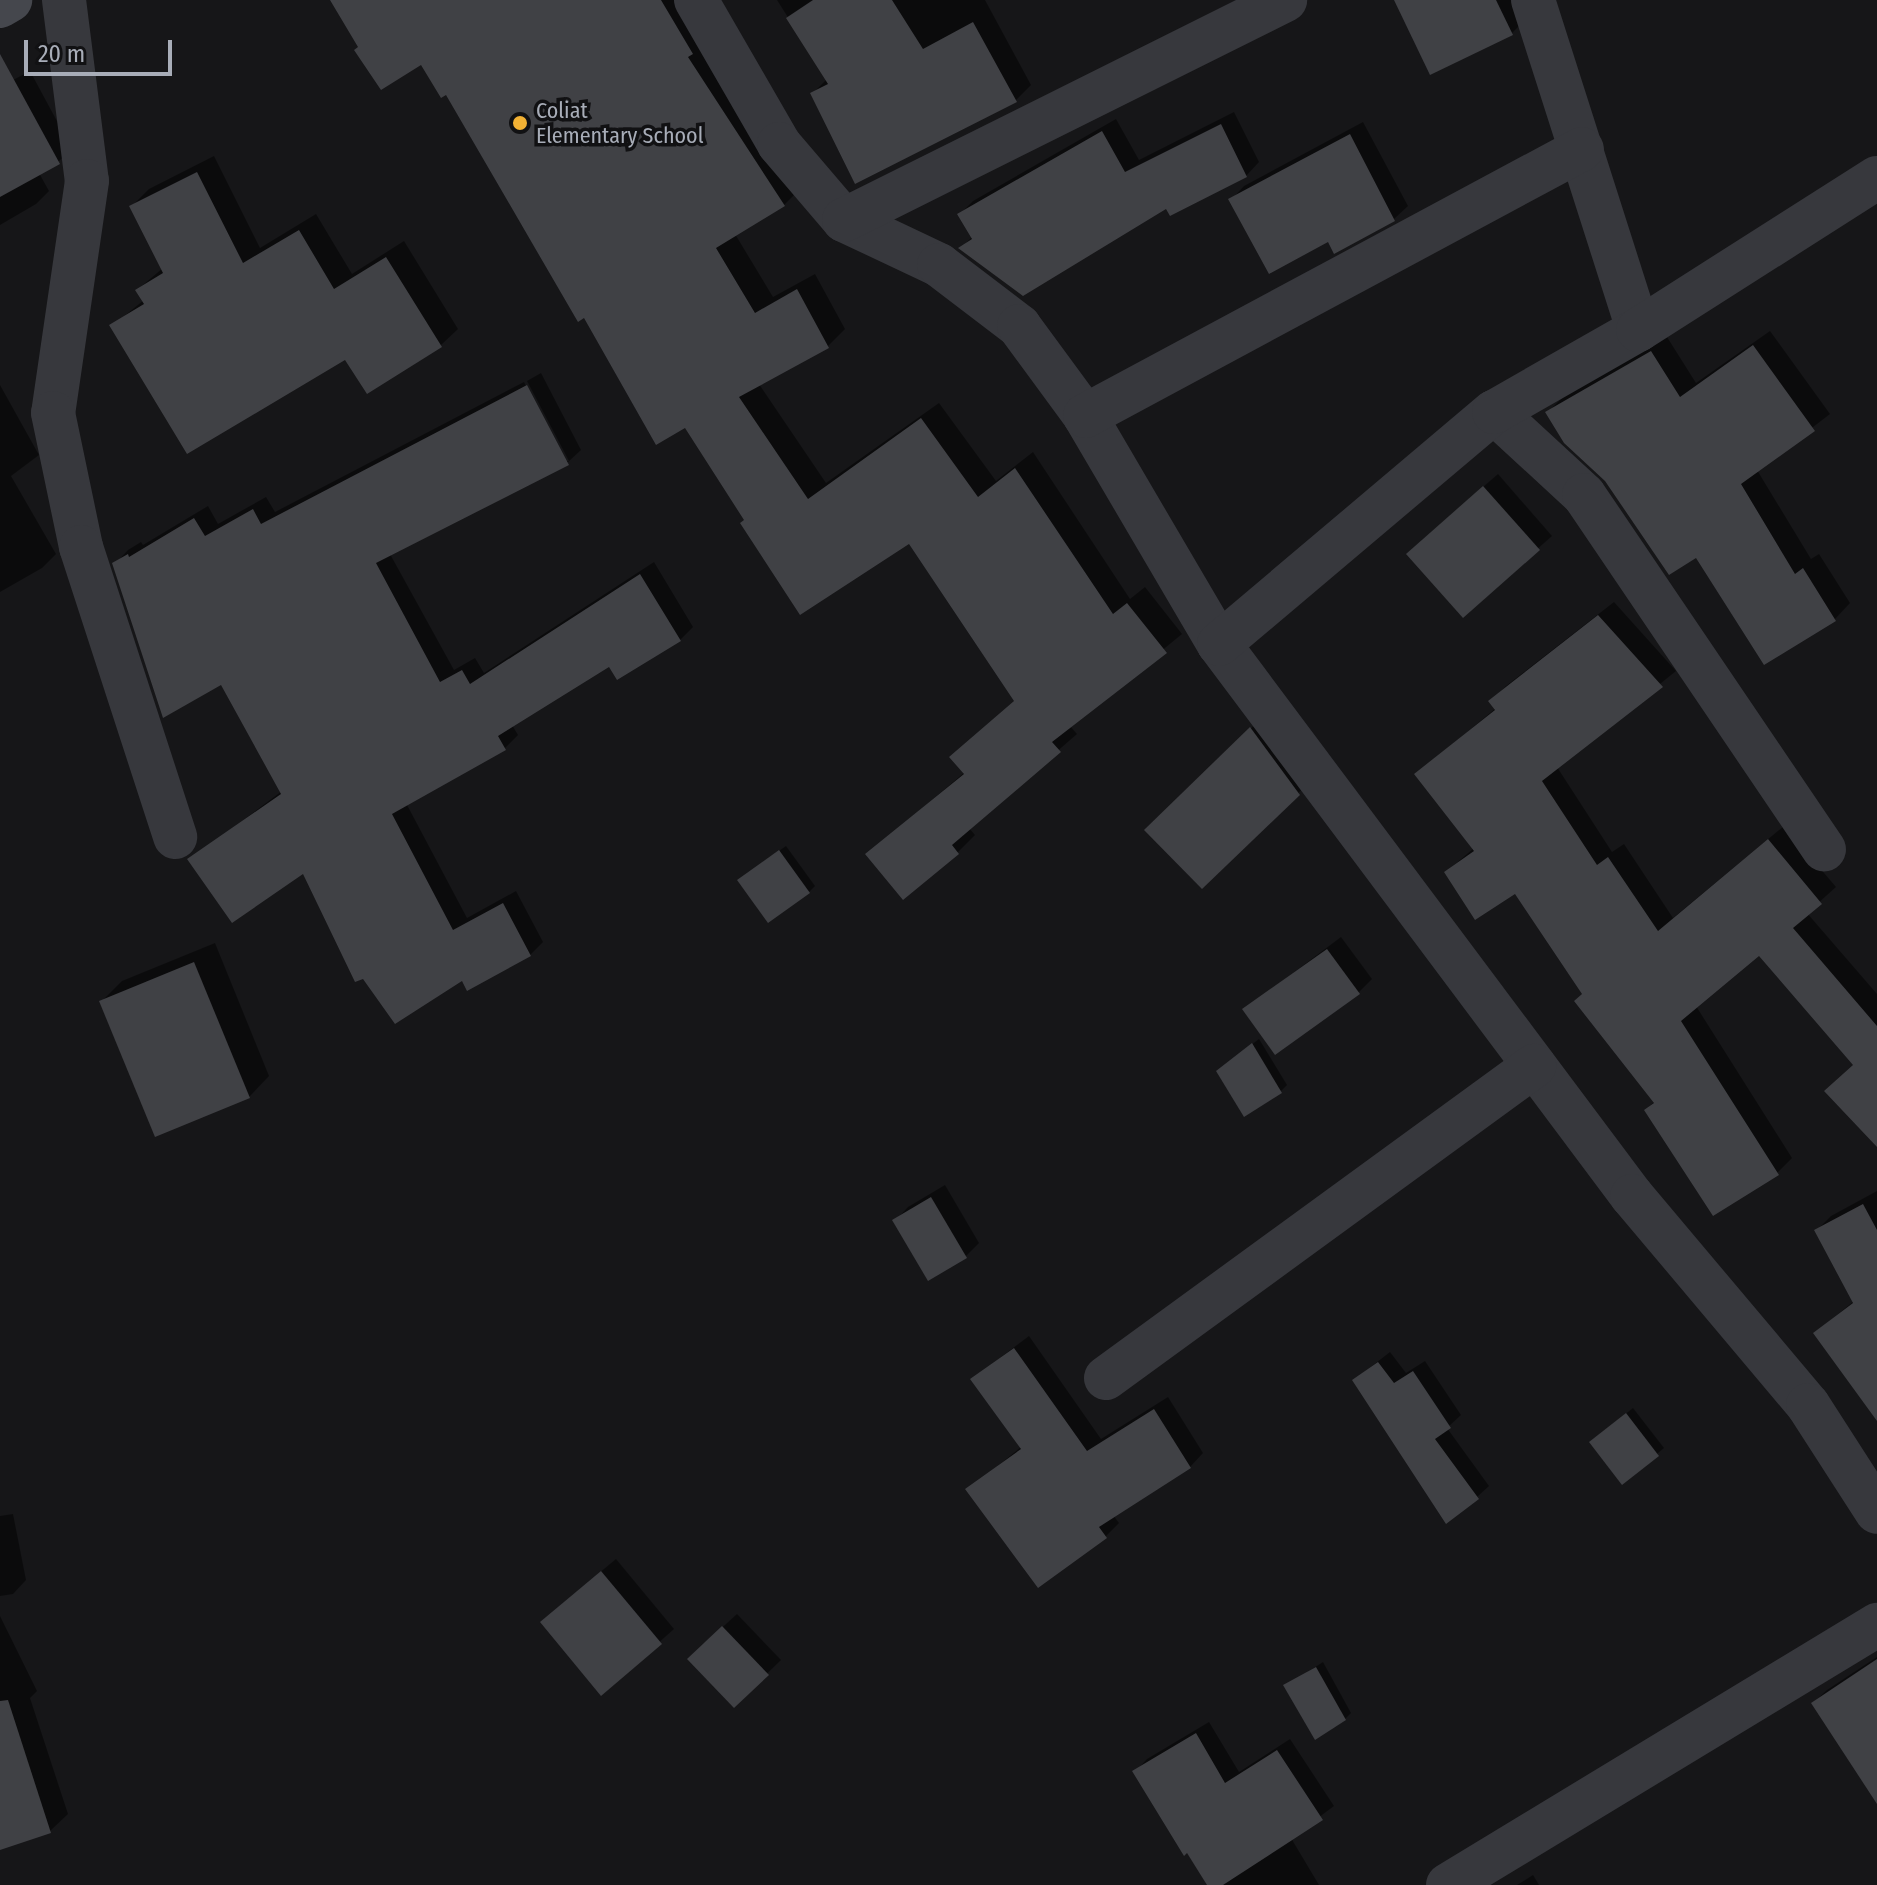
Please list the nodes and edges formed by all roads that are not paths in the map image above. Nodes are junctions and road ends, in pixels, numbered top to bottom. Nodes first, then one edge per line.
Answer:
1 (10, 0) edge
2 (64, 0) edge
3 (696, 0) edge
4 (1285, 0) edge
5 (1533, 0) edge
6 (0, 6) edge
7 (1206, 17) edge
8 (1582, 149) junction
9 (1877, 178) edge
10 (844, 220) junction
11 (1638, 330) junction
12 (1494, 412) junction
13 (1085, 416) junction
14 (1219, 644) junction
15 (175, 837) dead end
16 (1824, 849) dead end
17 (1534, 1066) junction
18 (1106, 1378) dead end
19 (1877, 1512) edge
20 (1877, 1625) edge
21 (1448, 1885) edge

1 - 6 street
2 - 15 street
3 - 10 street
4 - 7 street
5 - 8 street
7 - 10 street
8 - 11 street
8 - 13 street
9 - 11 street
10 - 13 street
11 - 12 street
12 - 14 street
12 - 16 street
13 - 14 street
14 - 17 street
17 - 18 street
17 - 19 street
20 - 21 street

